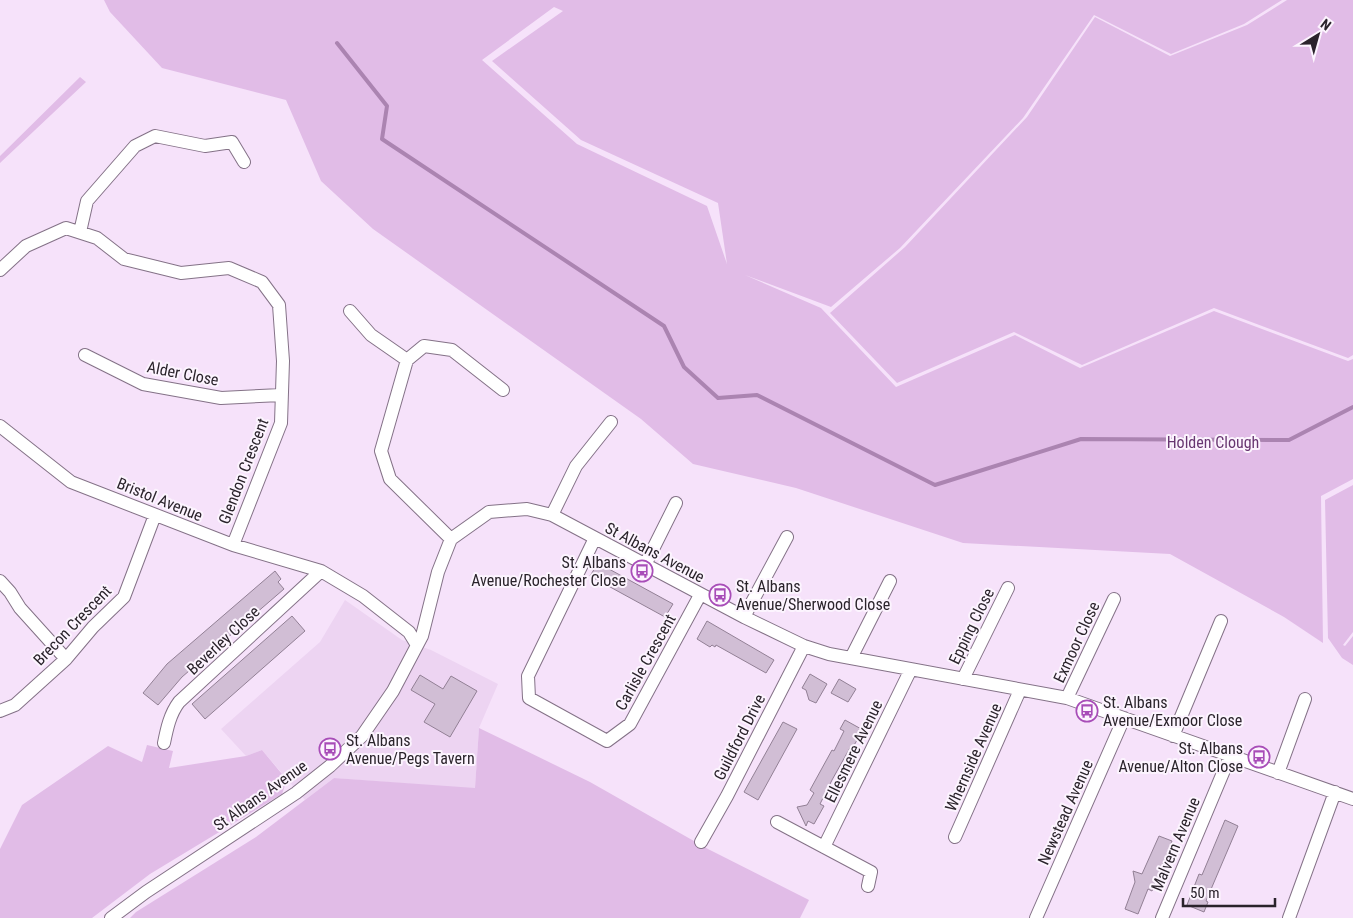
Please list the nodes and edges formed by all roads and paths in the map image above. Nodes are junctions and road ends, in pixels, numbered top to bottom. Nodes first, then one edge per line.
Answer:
1 (244, 162) dead end
2 (80, 232) junction
3 (0, 270) edge
4 (350, 311) dead end
5 (85, 355) dead end
6 (407, 360) junction
7 (502, 390) dead end
8 (281, 395) junction
9 (611, 422) dead end
10 (0, 426) edge
11 (676, 503) dead end
12 (155, 515) junction
13 (552, 515) junction
14 (787, 537) dead end
15 (595, 538) junction
16 (451, 539) junction
17 (232, 545) junction
18 (645, 564) junction
19 (321, 571) junction
20 (0, 581) edge
21 (890, 581) dead end
22 (1008, 588) dead end
23 (700, 594) junction
24 (1114, 599) dead end
25 (744, 618) junction
26 (1221, 620) dead end
27 (417, 645) junction
28 (804, 646) junction
29 (851, 658) junction
30 (66, 659) junction
31 (911, 669) junction
32 (963, 679) junction
33 (1020, 690) junction
34 (1067, 698) junction
35 (1305, 700) dead end
36 (0, 711) edge
37 (1124, 718) junction
38 (1173, 736) junction
39 (164, 743) dead end
40 (1230, 756) junction
41 (1278, 772) junction
42 (1335, 792) junction
43 (1353, 799) edge
44 (777, 822) dead end
45 (955, 837) dead end
46 (701, 842) dead end
47 (824, 847) junction
48 (868, 886) dead end
49 (111, 918) edge
50 (1036, 918) edge
51 (1162, 918) edge
52 (1289, 918) edge

1 - 2 street
2 - 3 street, Glendon Crescent
2 - 8 street, Glendon Crescent
4 - 6 street
5 - 8 street, Alder Close
6 - 7 street
6 - 16 street
8 - 17 street, Glendon Crescent
9 - 13 street
10 - 12 street, Bristol Avenue
11 - 18 street
12 - 17 street, Bristol Avenue
12 - 30 street, Brecon Crescent
13 - 15 street, St Albans Avenue
13 - 16 street, St Albans Avenue
14 - 25 street
15 - 18 street, St Albans Avenue
15 - 23 street, Carlisle Crescent
16 - 27 street, St Albans Avenue
17 - 19 street, Bristol Avenue
18 - 23 street, St Albans Avenue
19 - 27 street, Bristol Avenue
19 - 39 street, Beverley Close
20 - 30 street
21 - 29 street
22 - 32 street, Epping Close
23 - 25 street, St Albans Avenue
24 - 34 street, Exmoor Close
25 - 28 street, St Albans Avenue
26 - 38 street
27 - 49 street, St Albans Avenue
28 - 29 street, St Albans Avenue
28 - 46 street, Guildford Drive
29 - 31 street, St Albans Avenue
30 - 36 street, Brecon Crescent
31 - 32 street, St Albans Avenue
31 - 47 street, Ellesmere Avenue
32 - 33 street, St Albans Avenue
33 - 34 street, St Albans Avenue
33 - 45 street, Whernside Avenue
34 - 37 street, St Albans Avenue
35 - 41 street
37 - 38 street, St Albans Avenue
37 - 50 street, Newstead Avenue
38 - 40 street, St Albans Avenue
40 - 41 street, St Albans Avenue
40 - 51 street, Malvern Avenue
41 - 42 street, St Albans Avenue
42 - 43 street, St Albans Avenue
42 - 52 street
44 - 47 street
47 - 48 street

